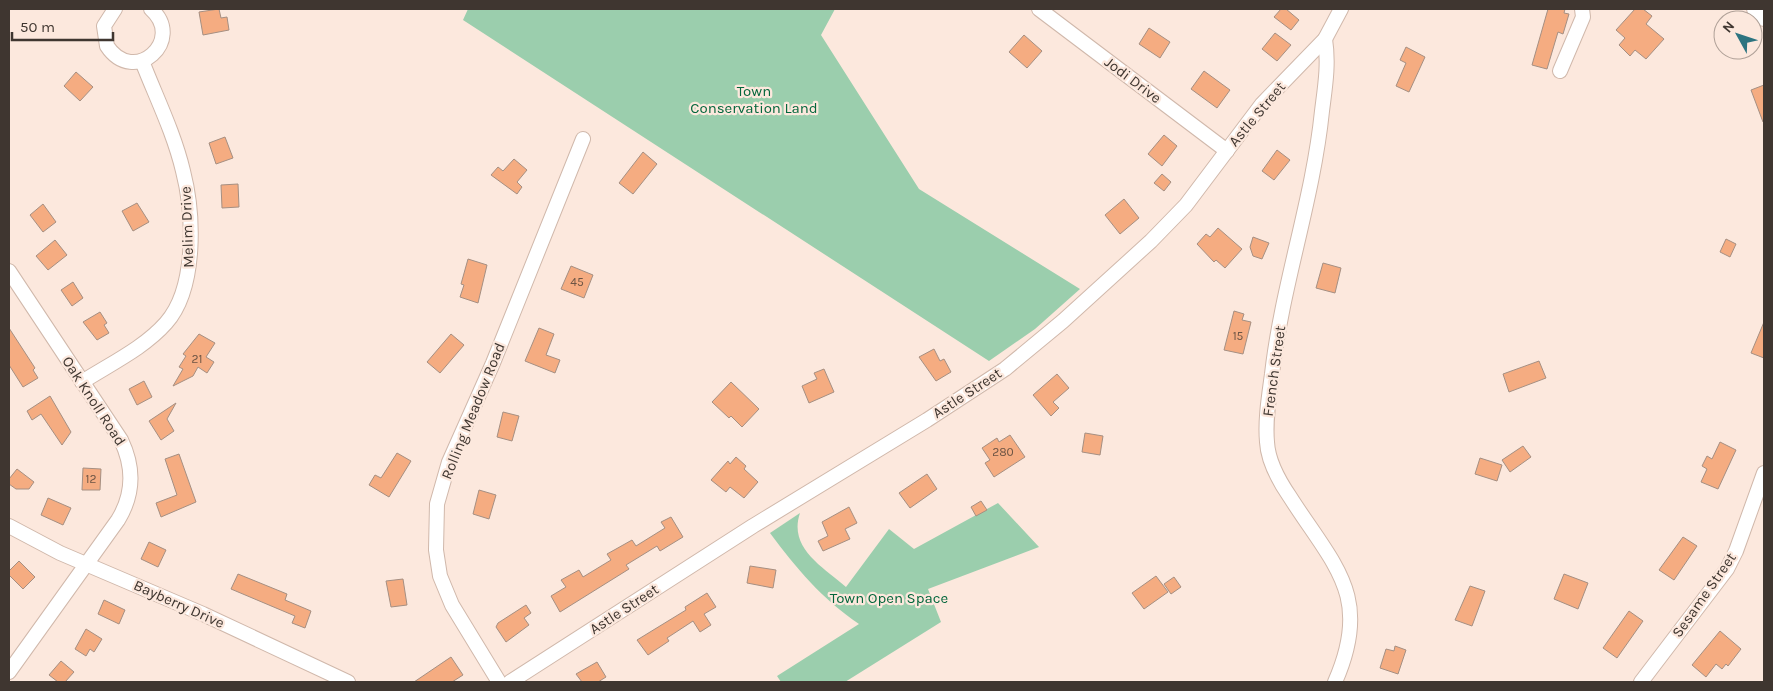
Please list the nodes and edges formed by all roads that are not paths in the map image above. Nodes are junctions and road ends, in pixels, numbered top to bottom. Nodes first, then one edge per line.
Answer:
1 (115, 9) edge
2 (151, 9) edge
3 (1039, 9) edge
4 (1341, 9) edge
5 (1582, 9) edge
6 (1754, 9) edge
7 (1764, 19) edge
8 (1325, 39) junction
9 (142, 61) junction
10 (1560, 71) dead end
11 (583, 139) dead end
12 (1227, 151) junction
13 (9, 271) edge
14 (82, 382) junction
15 (1764, 473) edge
16 (9, 526) edge
17 (88, 565) junction
18 (9, 672) edge
19 (348, 682) edge
20 (499, 682) edge
21 (510, 682) edge
22 (1335, 682) edge
23 (1641, 682) edge

1 - 9 street
2 - 9 street
3 - 12 street, Jodi Drive
4 - 8 street, Astle Street
5 - 10 street
6 - 7 street
8 - 12 street, Astle Street
8 - 22 street, French Street
9 - 14 street, Melim Drive
11 - 20 street, Rolling Meadow Road
12 - 21 street, Astle Street
13 - 14 street, Oak Knoll Road
14 - 17 street, Oak Knoll Road
15 - 23 street, Sesame Street
16 - 17 street, Bayberry Drive
17 - 18 street, Oak Knoll Road
17 - 19 street, Bayberry Drive

